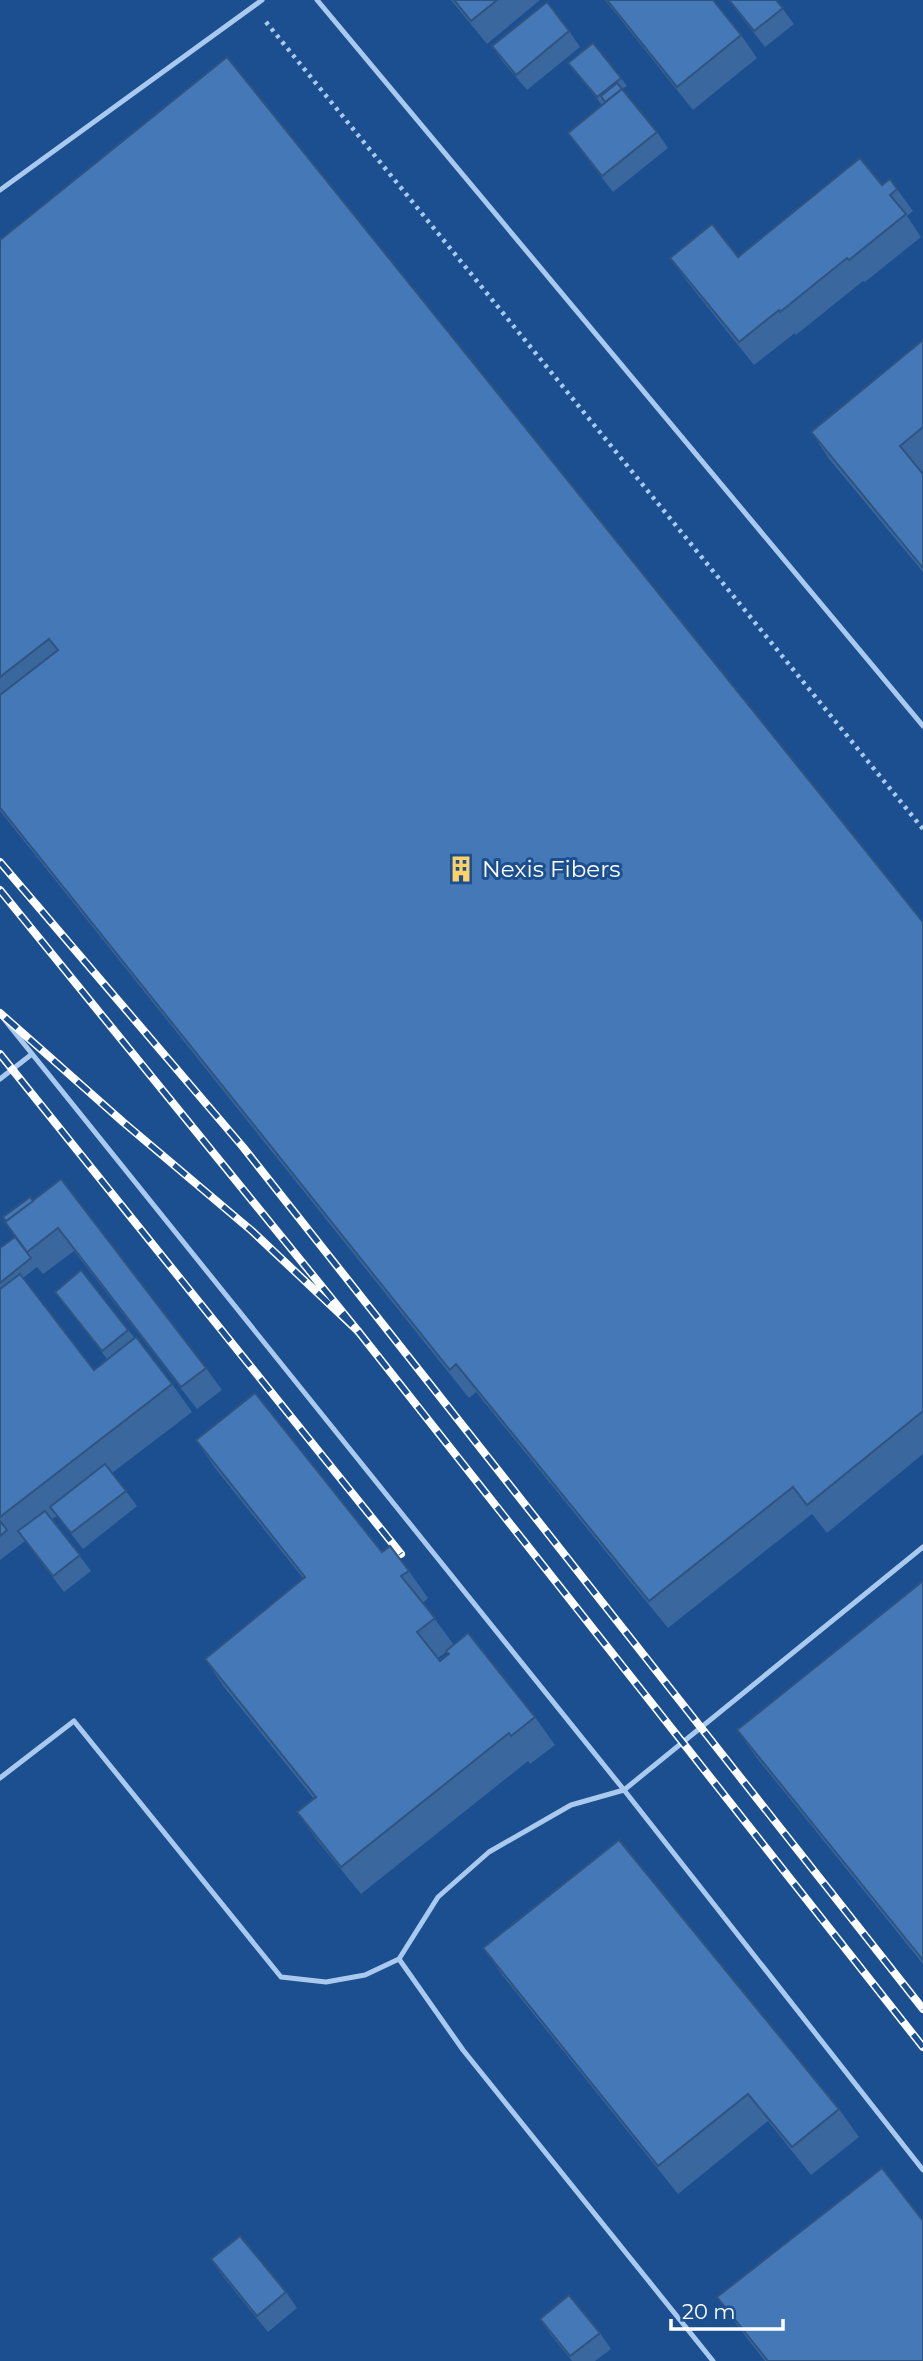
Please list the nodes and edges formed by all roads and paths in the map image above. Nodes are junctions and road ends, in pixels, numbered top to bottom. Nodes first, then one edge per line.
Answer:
1 (262, 0) edge
2 (317, 0) edge
3 (253, 6) junction
4 (0, 190) edge
5 (923, 726) edge
6 (923, 830) edge
7 (0, 1014) edge
8 (32, 1054) junction
9 (0, 1079) edge
10 (923, 1547) edge
11 (0, 1778) edge
12 (624, 1790) junction
13 (399, 1959) junction
14 (923, 2170) edge
15 (713, 2361) edge

1 - 3 lane
2 - 5 lane
3 - 4 lane
3 - 6 path
7 - 8 lane
8 - 9 lane
8 - 12 lane
10 - 12 lane
11 - 13 lane
12 - 13 lane
12 - 14 lane
13 - 15 lane

